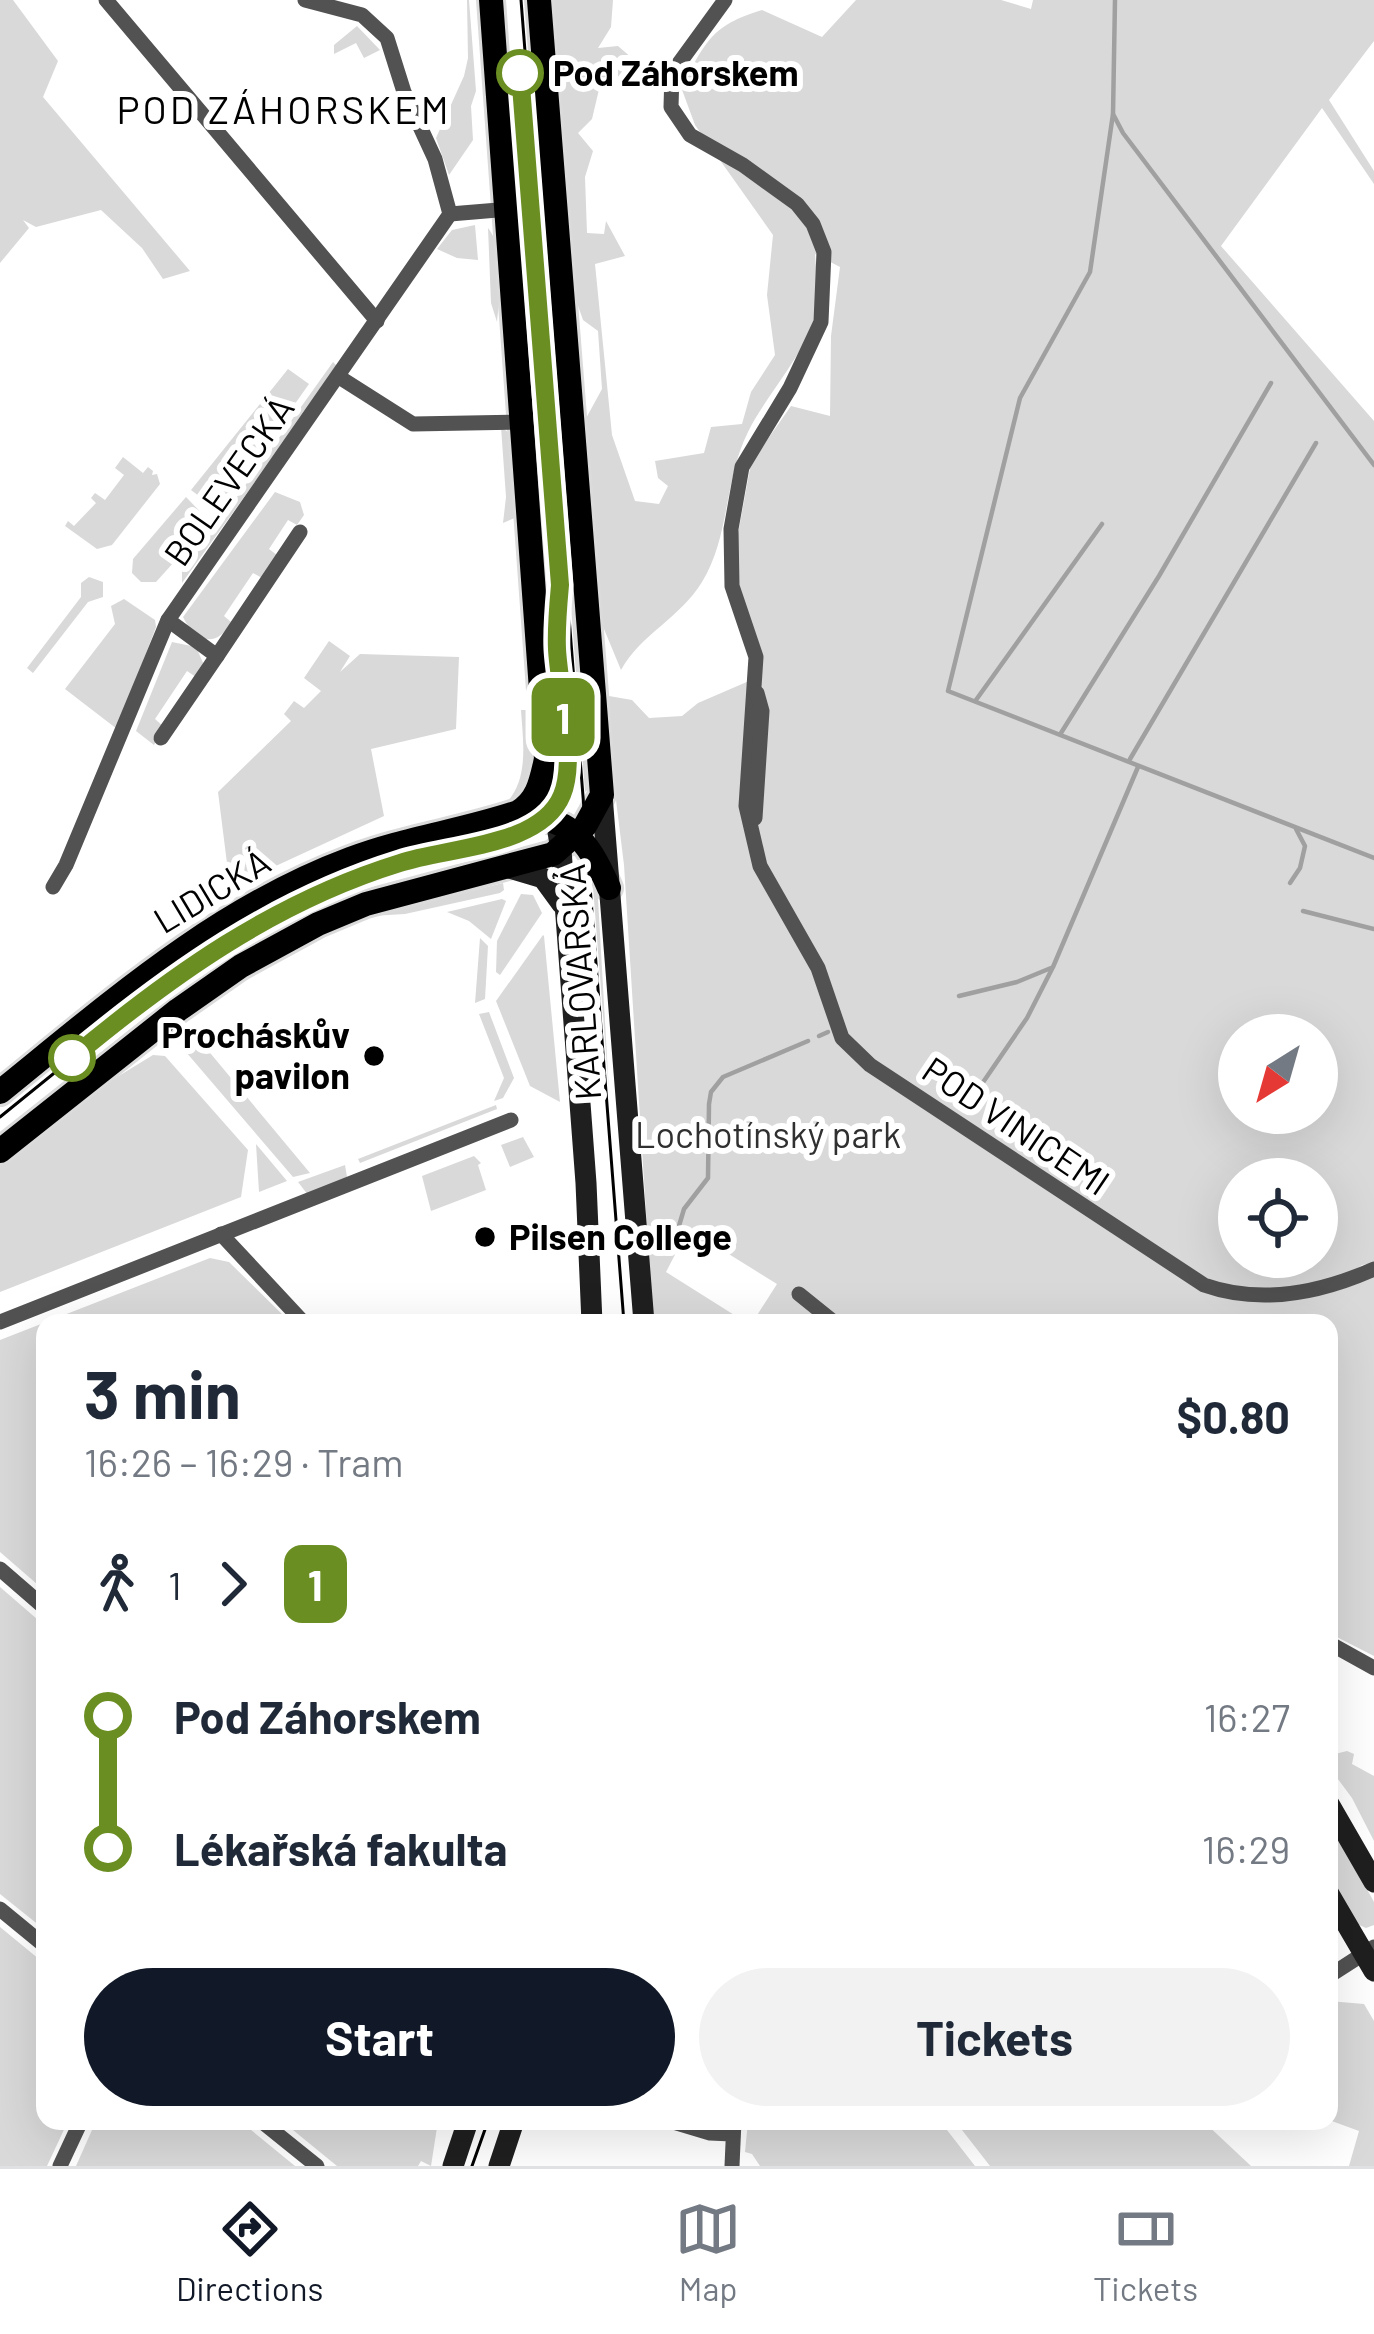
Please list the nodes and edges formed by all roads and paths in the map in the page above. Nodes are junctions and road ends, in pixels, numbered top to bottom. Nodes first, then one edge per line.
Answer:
1 (106, 0) edge
2 (305, 0) edge
3 (491, 0) edge
4 (539, 0) edge
5 (725, 0) edge
6 (364, 8) edge
7 (556, 206) junction
8 (508, 210) junction
9 (450, 214) junction
10 (377, 321) junction
11 (339, 376) junction
12 (524, 422) junction
13 (300, 532) dead end
14 (168, 620) junction
15 (217, 656) junction
16 (161, 738) dead end
17 (546, 759) junction
18 (602, 795) junction
19 (554, 812) junction
20 (495, 818) junction
21 (569, 842) junction
22 (506, 867) junction
23 (53, 887) dead end
24 (609, 887) junction
25 (566, 920) junction
26 (0, 1092) edge
27 (511, 1120) dead end
28 (0, 1151) edge
29 (221, 1234) junction
30 (1374, 1269) edge
31 (799, 1294) dead end
32 (296, 1314) edge
33 (591, 1314) edge
34 (643, 1314) edge
35 (824, 1314) edge
36 (0, 1322) edge
37 (0, 1569) edge
38 (36, 1600) edge
39 (1338, 1647) edge
40 (1374, 1668) edge
41 (1338, 1820) edge
42 (1374, 1882) edge
43 (1338, 1908) edge
44 (0, 1910) edge
45 (36, 1939) edge
46 (1371, 1957) edge
47 (1338, 1972) edge
48 (77, 2130) edge
49 (273, 2130) edge
50 (465, 2130) edge
51 (511, 2130) edge
52 (733, 2130) edge
53 (60, 2166) edge
54 (317, 2166) edge
55 (453, 2166) edge
56 (499, 2166) edge
57 (732, 2166) edge

1 - 10 street
2 - 6 street
3 - 8 main road
4 - 7 main road, KARLOVARSKÁ
5 - 30 street, POD VINICEMI
6 - 9 street
7 - 8 street
7 - 18 main road, KARLOVARSKÁ
8 - 9 street
8 - 12 main road
9 - 10 street, BOLEVECKÁ
10 - 11 street, BOLEVECKÁ
11 - 12 street, BOLEVECKÁ
11 - 14 street, BOLEVECKÁ
12 - 17 main road
13 - 15 street
14 - 15 street, BOLEVECKÁ
14 - 23 street, BOLEVECKÁ
15 - 16 street
17 - 19 main road
17 - 20 main road
18 - 21 main road
18 - 24 main road, KARLOVARSKÁ
19 - 20 main road
19 - 21 main road
20 - 26 main road, LIDICKÁ
21 - 22 main road
21 - 24 main road
21 - 25 main road, KARLOVARSKÁ
22 - 25 main road
22 - 28 main road
24 - 34 main road, KARLOVARSKÁ
25 - 33 main road, KARLOVARSKÁ
27 - 29 street
29 - 32 street
29 - 36 street
31 - 35 street
37 - 38 street
39 - 40 street
41 - 42 main road
43 - 46 main road
44 - 45 street
46 - 47 street
48 - 53 street
49 - 54 street
50 - 55 main road
51 - 56 main road
52 - 57 street

